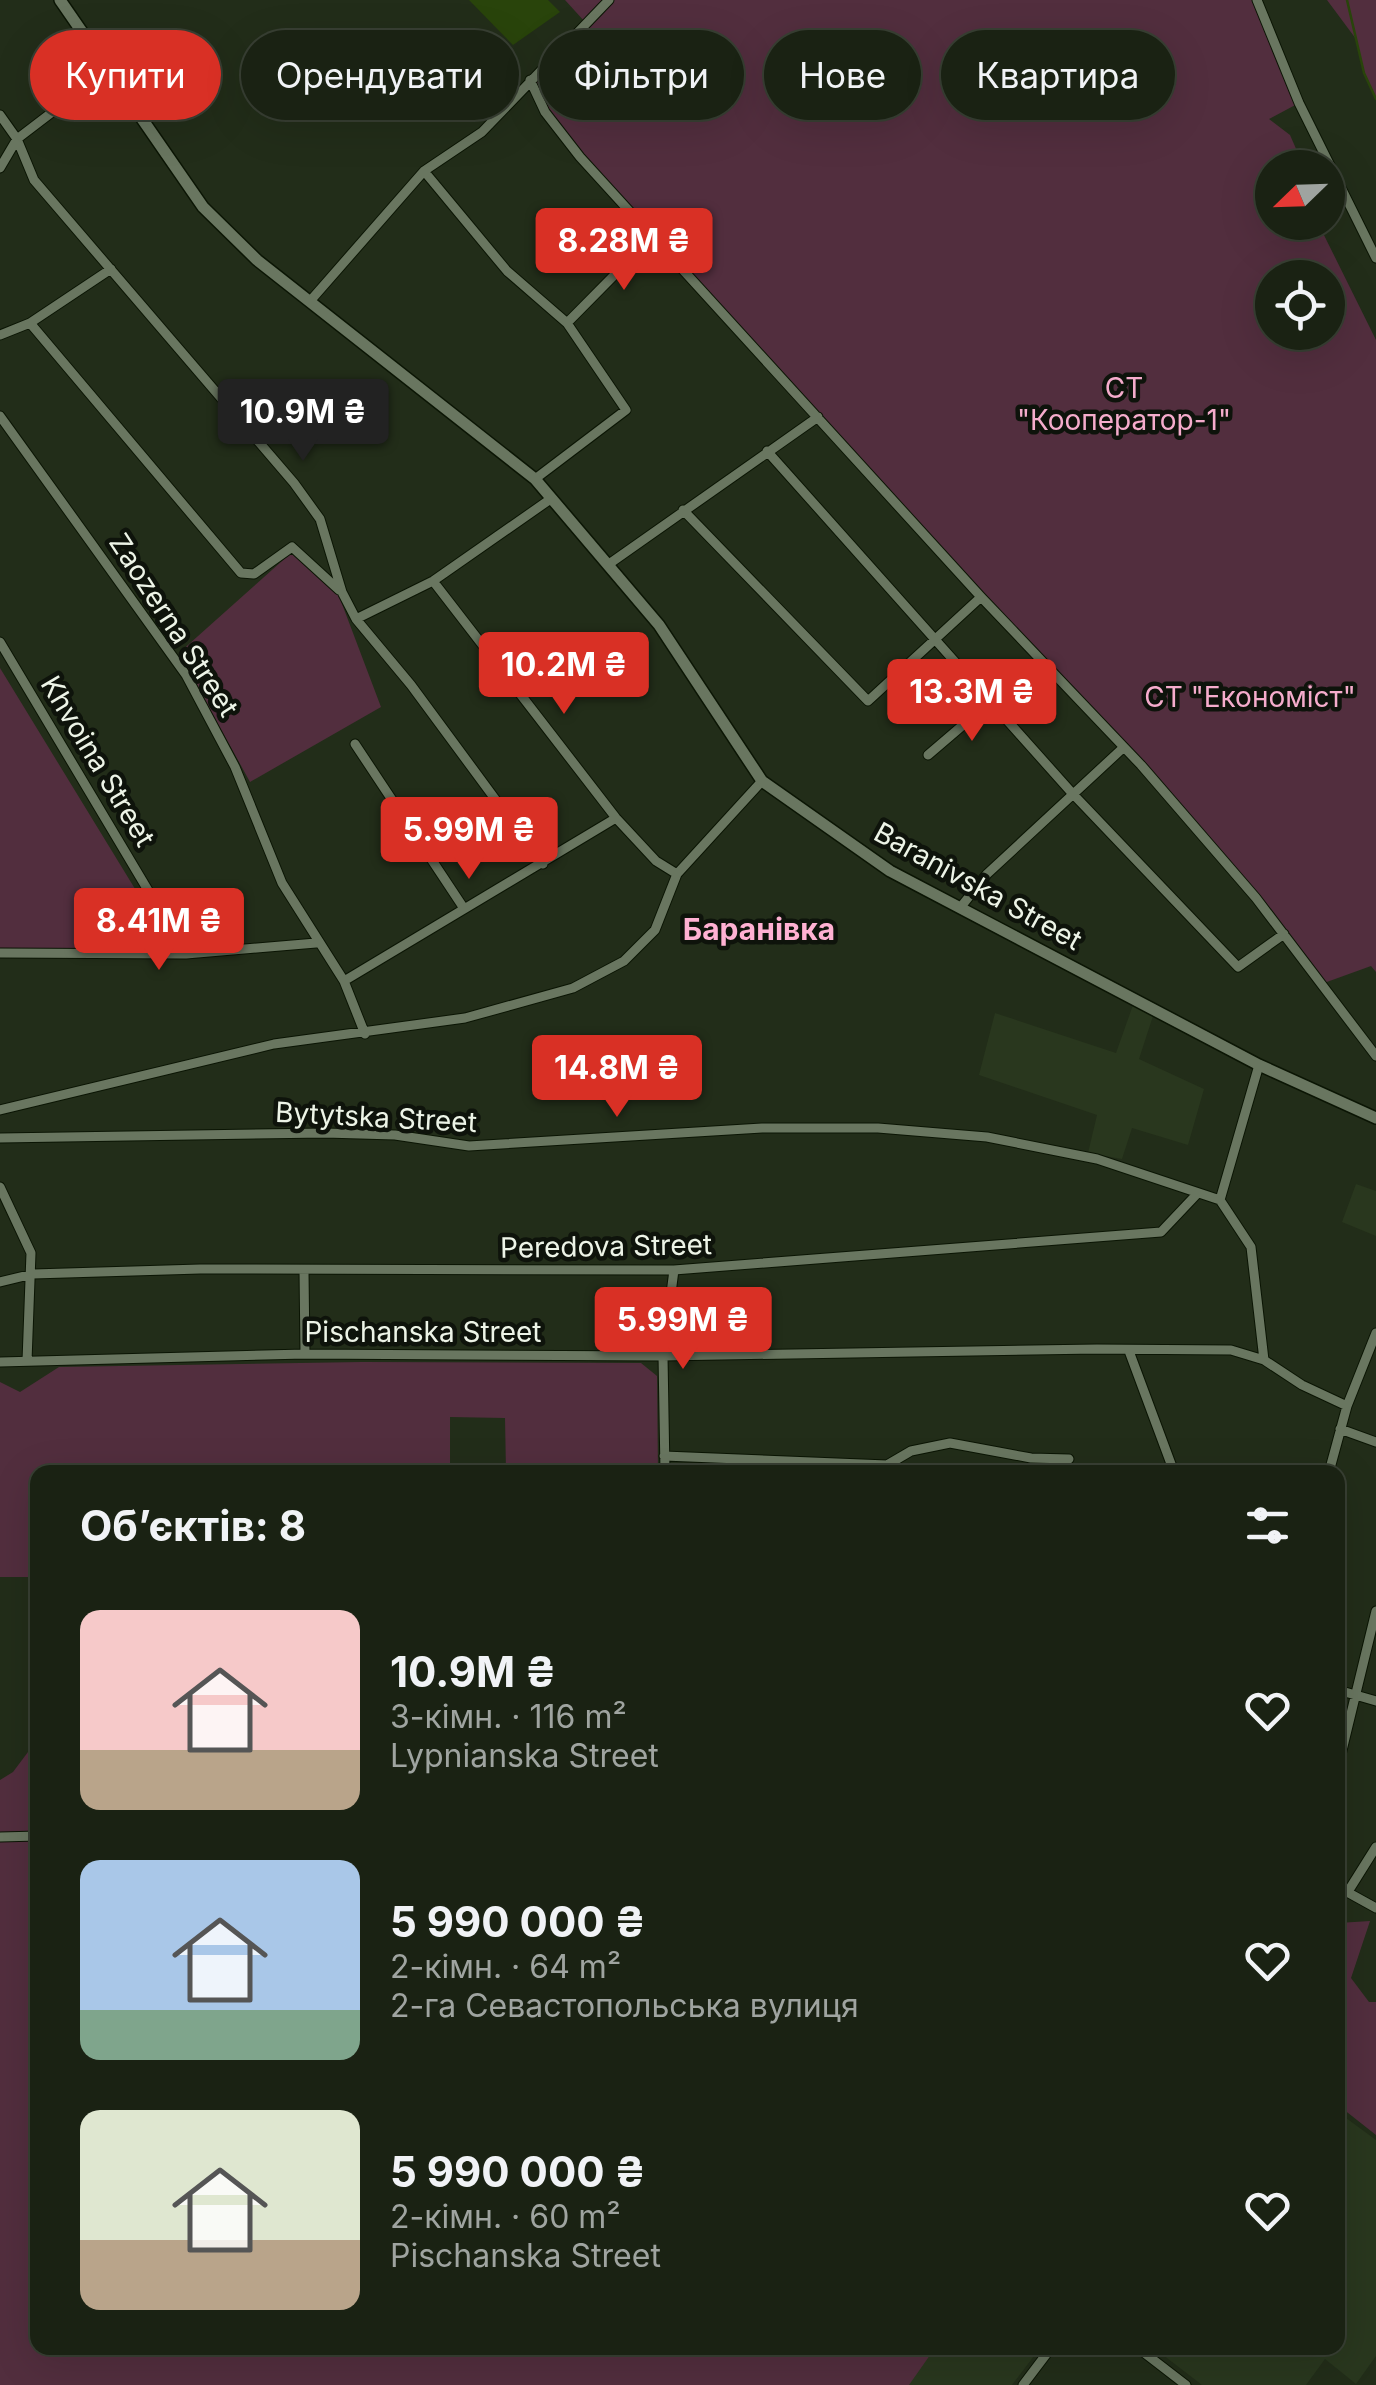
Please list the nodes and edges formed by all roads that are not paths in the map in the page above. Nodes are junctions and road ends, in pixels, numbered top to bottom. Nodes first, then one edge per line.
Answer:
1 (60, 0) edge
2 (610, 0) edge
3 (1256, 0) edge
4 (82, 30) edge
5 (530, 80) junction
6 (0, 115) edge
7 (41, 120) edge
8 (145, 120) edge
9 (16, 139) junction
10 (0, 168) edge
11 (424, 171) junction
12 (653, 236) junction
13 (1376, 258) edge
14 (111, 269) junction
15 (311, 300) junction
16 (30, 323) junction
17 (567, 323) junction
18 (0, 335) edge
19 (0, 416) edge
20 (818, 417) junction
21 (767, 452) junction
22 (536, 479) junction
23 (552, 498) junction
24 (684, 510) junction
25 (609, 564) junction
26 (433, 582) junction
27 (342, 592) junction
28 (981, 597) junction
29 (356, 619) junction
30 (933, 640) junction
31 (0, 642) edge
32 (990, 702) junction
33 (355, 744) dead end
34 (1124, 747) junction
35 (928, 755) dead end
36 (762, 780) junction
37 (1072, 793) junction
38 (616, 818) junction
39 (544, 864) junction
40 (677, 874) junction
41 (463, 908) junction
42 (960, 908) junction
43 (1284, 934) junction
44 (316, 943) junction
45 (0, 953) edge
46 (186, 954) junction
47 (344, 981) junction
48 (365, 1034) junction
49 (1376, 1056) edge
50 (1259, 1065) junction
51 (0, 1110) edge
52 (1376, 1118) edge
53 (0, 1138) edge
54 (0, 1187) edge
55 (1196, 1195) junction
56 (1220, 1200) junction
57 (674, 1270) junction
58 (304, 1271) junction
59 (33, 1274) junction
60 (0, 1282) edge
61 (1376, 1334) edge
62 (1129, 1351) junction
63 (305, 1354) junction
64 (664, 1356) junction
65 (1264, 1360) junction
66 (27, 1361) junction
67 (0, 1362) edge
68 (1347, 1406) junction
69 (1340, 1429) junction
70 (1376, 1442) edge
71 (664, 1456) junction
72 (1069, 1459) dead end
73 (665, 1465) edge
74 (1171, 1465) edge
75 (1332, 1465) edge
76 (1376, 1610) edge
77 (1345, 1692) edge
78 (1353, 1694) junction
79 (1376, 1701) edge
80 (1345, 1733) edge
81 (30, 1836) edge
82 (0, 1838) edge
83 (1376, 1847) edge
84 (1345, 1886) edge
85 (1345, 1889) edge
86 (1376, 1908) edge
87 (1046, 2355) edge
88 (1147, 2355) edge
89 (1024, 2385) edge
90 (1186, 2385) edge

1 - 4 main road, Baranivska Street
2 - 5 street
3 - 13 street
5 - 11 street
5 - 12 street
6 - 9 street
7 - 9 street
8 - 15 main road, Baranivska Street
9 - 10 street
9 - 14 street
11 - 15 street
11 - 17 street
12 - 17 street
12 - 20 street
14 - 16 street
14 - 27 street
15 - 22 main road, Baranivska Street
16 - 18 street
16 - 27 street
17 - 22 street
19 - 44 street, Zaozerna Street
20 - 21 street
20 - 28 street
21 - 24 street
21 - 30 street
22 - 23 main road, Baranivska Street
23 - 25 main road, Baranivska Street
23 - 26 street
24 - 25 street
24 - 30 street
25 - 36 main road, Baranivska Street
26 - 29 street
26 - 38 street
27 - 29 street
28 - 30 street
28 - 34 street
29 - 39 street
30 - 32 street
31 - 46 street, Khvoina Street
32 - 35 street
32 - 37 street
33 - 41 street
34 - 37 street
34 - 43 street
36 - 40 street
36 - 42 main road, Baranivska Street
37 - 42 street
37 - 43 street
38 - 39 street
38 - 40 street
39 - 41 street
40 - 48 street
41 - 47 street
42 - 50 main road, Baranivska Street
43 - 49 street
44 - 46 street
44 - 47 street, Zaozerna Street
45 - 46 street
47 - 48 street, Zaozerna Street
48 - 51 street
50 - 52 main road, Baranivska Street
50 - 56 street
53 - 55 street, Bytytska Street
54 - 59 street
55 - 56 street, Bytytska Street
55 - 57 street, Peredova Street
56 - 65 street
57 - 58 street, Peredova Street
57 - 64 street
58 - 59 street, Peredova Street
58 - 63 street
59 - 60 street, Peredova Street
59 - 66 street
61 - 68 street
62 - 64 street, Pischanska Street
62 - 65 street, Pischanska Street
62 - 74 street
63 - 64 street, Pischanska Street
63 - 66 street, Pischanska Street
64 - 71 street
65 - 68 street
66 - 67 street, Pischanska Street
68 - 69 street
69 - 70 street
69 - 75 street
71 - 72 street
71 - 73 street
76 - 78 street
77 - 78 street
78 - 79 street
78 - 80 street
81 - 82 street
83 - 84 street
85 - 86 street
87 - 89 street
88 - 90 street

